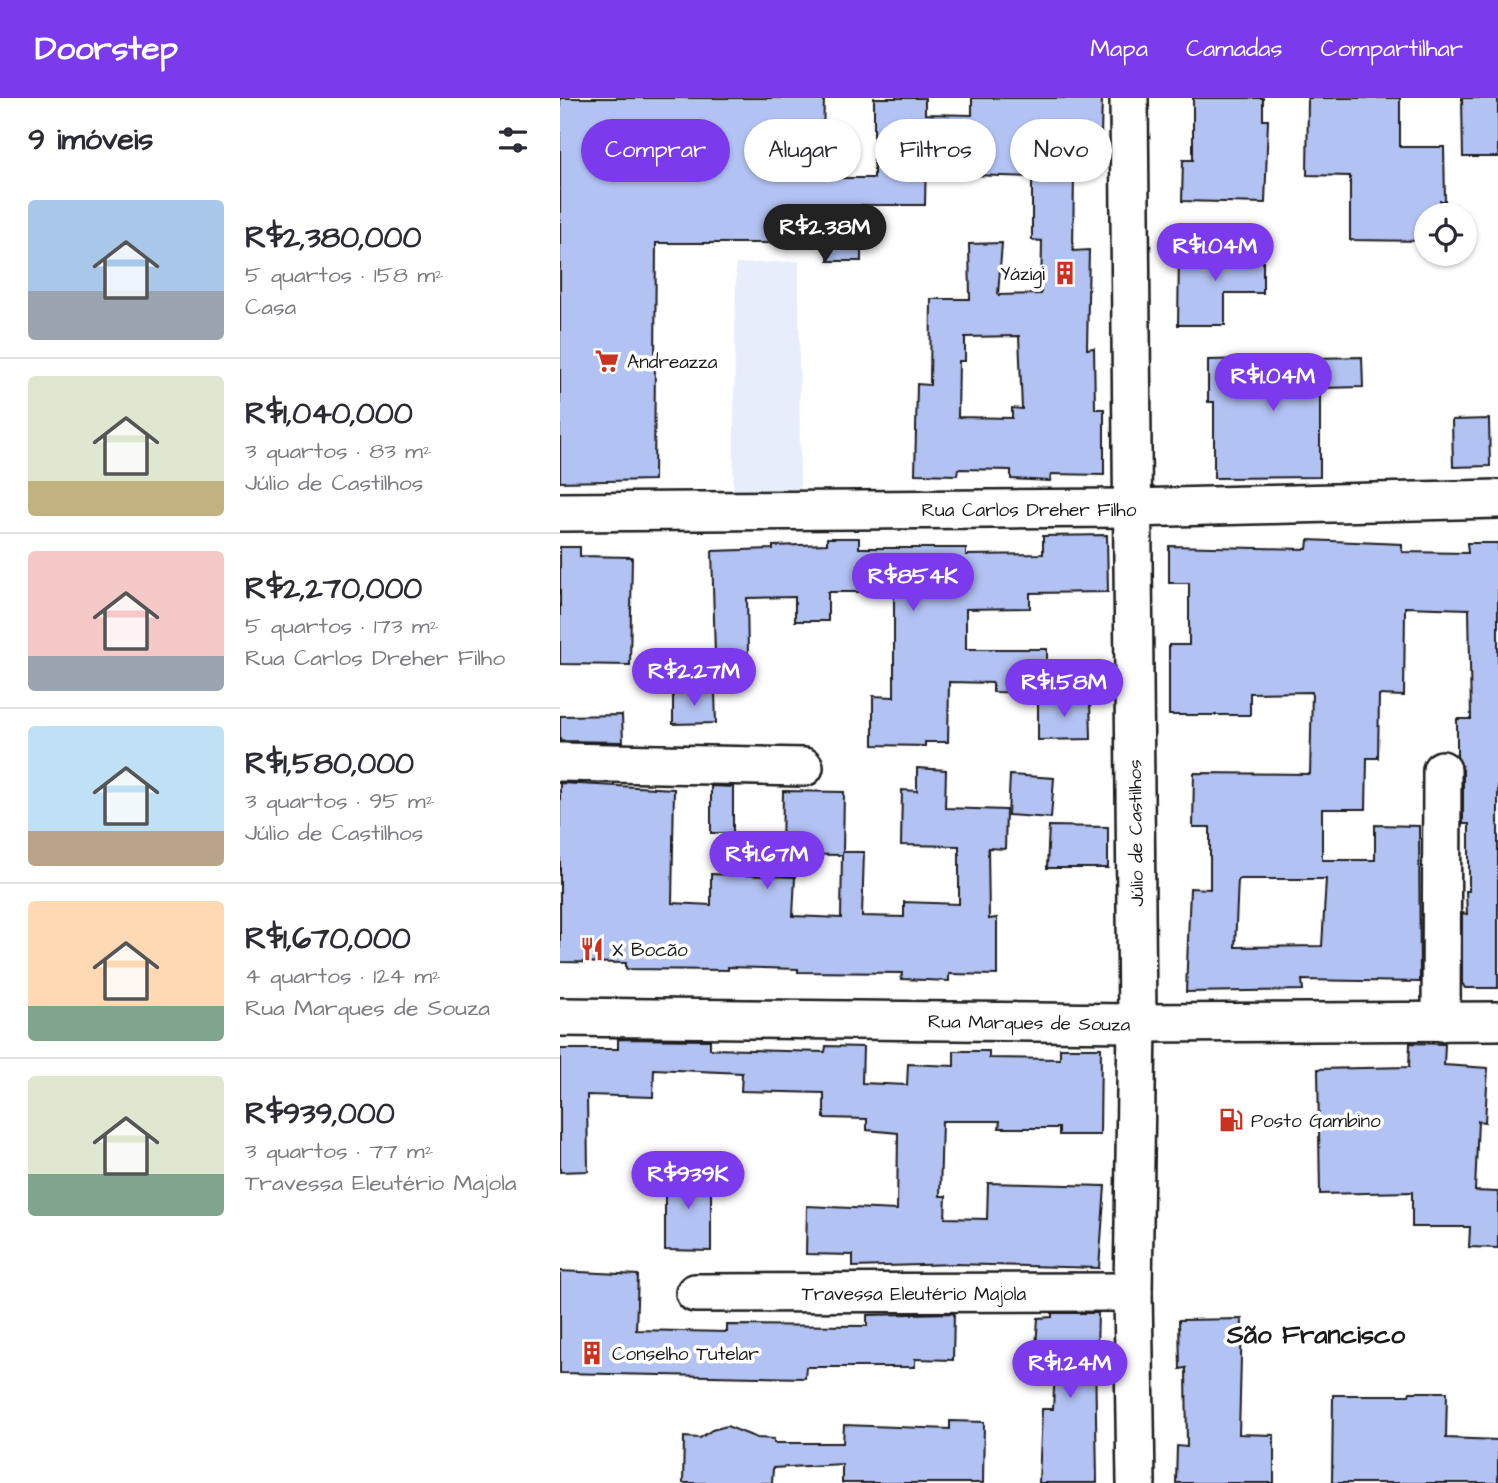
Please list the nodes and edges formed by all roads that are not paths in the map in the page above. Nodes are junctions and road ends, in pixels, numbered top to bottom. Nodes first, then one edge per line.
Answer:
1 (1129, 98) edge
2 (1498, 499) edge
3 (1132, 509) junction
4 (560, 512) edge
5 (560, 762) edge
6 (804, 767) dead end
7 (1442, 770) dead end
8 (560, 1017) edge
9 (1498, 1021) edge
10 (1441, 1022) junction
11 (1137, 1023) junction
12 (1133, 1292) junction
13 (695, 1293) dead end
14 (1136, 1483) edge

1 - 3 street, Júlio de Castilhos
2 - 3 street, Rua Carlos Dreher Filho
3 - 4 street, Rua Carlos Dreher Filho
3 - 11 street, Júlio de Castilhos
5 - 6 street
7 - 10 street
8 - 11 street, Rua Marques de Souza
9 - 10 street, Rua Marques de Souza
10 - 11 street, Rua Marques de Souza
11 - 12 street, Júlio de Castilhos
12 - 13 street, Travessa Eleutério Majola
12 - 14 street, Júlio de Castilhos

